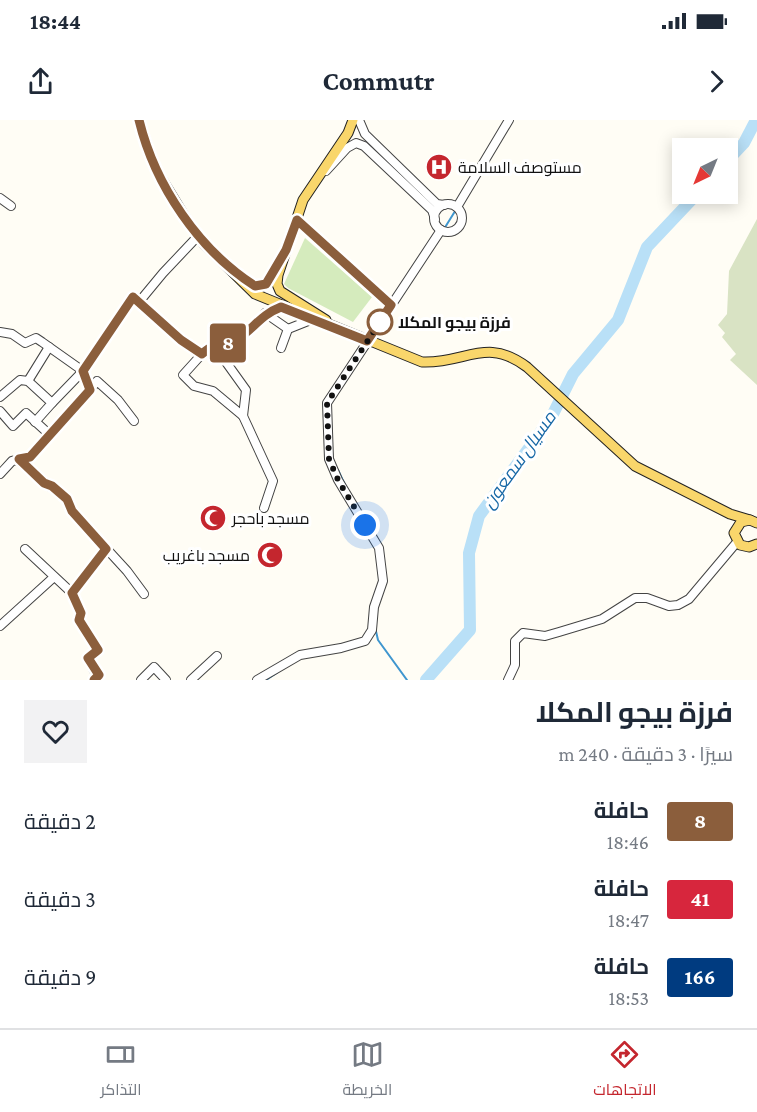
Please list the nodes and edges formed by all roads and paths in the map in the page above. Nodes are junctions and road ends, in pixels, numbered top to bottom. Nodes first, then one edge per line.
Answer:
1 (139, 120) edge
2 (353, 120) edge
3 (359, 120) edge
4 (509, 120) edge
5 (313, 185) junction
6 (0, 198) edge
7 (10, 206) dead end
8 (444, 206) junction
9 (457, 207) junction
10 (435, 219) junction
11 (297, 220) junction
12 (441, 230) junction
13 (198, 236) junction
14 (286, 250) junction
15 (231, 270) junction
16 (139, 302) junction
17 (391, 305) junction
18 (281, 307) junction
19 (265, 313) junction
20 (313, 320) junction
21 (288, 328) junction
22 (0, 332) edge
23 (349, 334) junction
24 (367, 341) junction
25 (213, 344) junction
26 (50, 347) junction
27 (281, 348) dead end
28 (202, 354) junction
29 (83, 371) junction
30 (28, 381) junction
31 (90, 390) junction
32 (0, 397) edge
33 (52, 403) junction
34 (0, 411) edge
35 (243, 416) junction
36 (135, 421) dead end
37 (35, 422) junction
38 (50, 435) junction
39 (19, 459) junction
40 (0, 474) edge
41 (716, 506) junction
42 (264, 508) dead end
43 (753, 521) edge
44 (739, 540) junction
45 (757, 544) edge
46 (25, 549) dead end
47 (106, 549) junction
48 (757, 554) edge
49 (54, 577) junction
50 (72, 593) junction
51 (144, 594) dead end
52 (0, 626) edge
53 (217, 656) dead end
54 (97, 678) edge
55 (141, 680) edge
56 (166, 680) edge
57 (191, 680) edge
58 (257, 680) edge
59 (508, 680) edge

1 - 13 main road
2 - 5 main road
3 - 8 street
4 - 9 street
5 - 10 street
5 - 11 main road
6 - 7 street
8 - 9 street
8 - 10 street
9 - 12 street
10 - 12 street
11 - 14 main road
11 - 17 street
12 - 17 street
13 - 15 main road
13 - 16 street
14 - 15 main road
14 - 23 main road
15 - 18 main road
16 - 28 street
16 - 29 street
17 - 24 street
18 - 19 street
18 - 20 main road
19 - 21 street
19 - 25 street
20 - 21 street
20 - 23 main road
21 - 27 street
22 - 26 street
23 - 24 main road
24 - 41 main road
24 - 58 street
25 - 28 street
25 - 35 street
26 - 29 street
26 - 30 street
28 - 35 street
29 - 31 street
29 - 33 street
30 - 32 street
30 - 33 street
31 - 36 street
31 - 38 street
33 - 37 street
34 - 37 street
35 - 42 street
37 - 38 street
38 - 39 street
39 - 40 street
39 - 47 street
41 - 43 main road
41 - 44 main road
43 - 44 main road
44 - 45 main road
44 - 48 main road
44 - 59 street
46 - 49 street
47 - 50 street
47 - 51 street
49 - 50 street
49 - 52 street
50 - 54 street
53 - 57 street
55 - 56 street

